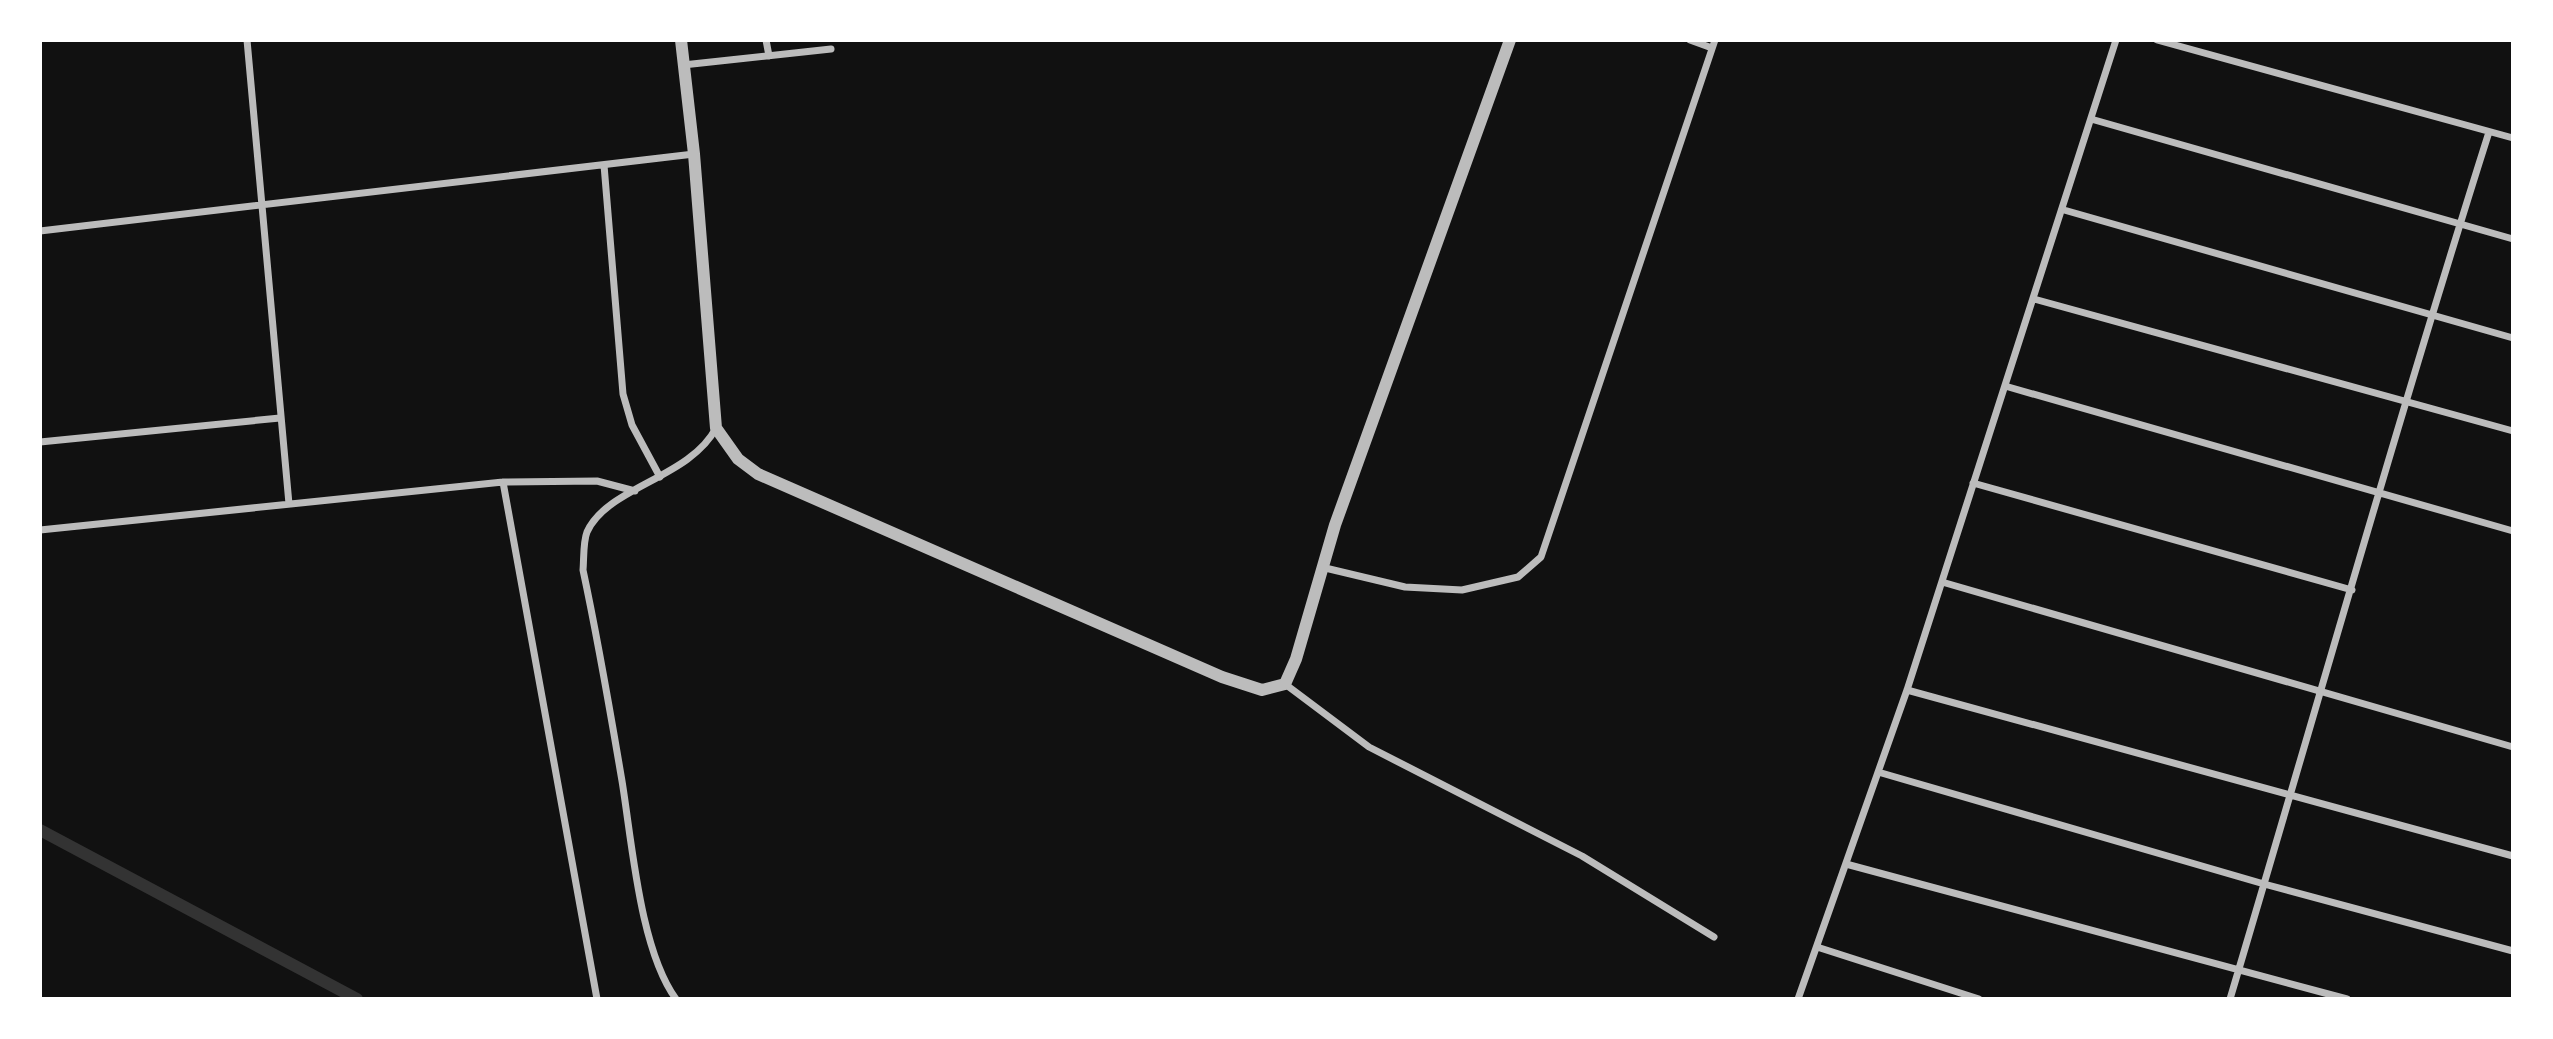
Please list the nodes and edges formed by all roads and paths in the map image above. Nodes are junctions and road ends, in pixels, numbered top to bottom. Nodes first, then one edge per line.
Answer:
1 (247, 40) edge
2 (681, 40) edge
3 (766, 40) edge
4 (1510, 40) edge
5 (1690, 40) edge
6 (2116, 40) edge
7 (2157, 40) edge
8 (1714, 44) edge
9 (831, 49) dead end
10 (769, 56) junction
11 (683, 65) junction
12 (2091, 120) junction
13 (2489, 132) junction
14 (2513, 138) edge
15 (694, 154) junction
16 (604, 165) junction
17 (264, 207) junction
18 (2064, 210) junction
19 (2460, 225) junction
20 (40, 231) edge
21 (2513, 239) edge
22 (2034, 299) junction
23 (2431, 316) junction
24 (2513, 338) edge
25 (2005, 386) junction
26 (2405, 402) junction
27 (280, 418) junction
28 (716, 428) junction
29 (2513, 431) edge
30 (40, 442) edge
31 (660, 477) junction
32 (503, 482) junction
33 (1973, 483) junction
34 (635, 491) junction
35 (2379, 493) junction
36 (289, 504) junction
37 (40, 530) edge
38 (2513, 531) edge
39 (1321, 567) junction
40 (1942, 582) junction
41 (2352, 590) junction
42 (1285, 684) junction
43 (1907, 690) junction
44 (2323, 692) junction
45 (2513, 747) edge
46 (1878, 772) junction
47 (2292, 794) junction
48 (2513, 856) edge
49 (1846, 864) junction
50 (2264, 884) junction
51 (1714, 937) dead end
52 (1817, 947) junction
53 (2513, 951) edge
54 (2239, 968) junction
55 (597, 999) edge
56 (676, 999) edge
57 (1798, 999) edge
58 (1979, 999) edge
59 (2230, 999) edge
60 (2347, 999) edge

1 - 17 street
2 - 11 street
3 - 10 street
4 - 39 street
5 - 8 street
6 - 12 street
7 - 13 street
8 - 39 street
9 - 10 street
10 - 11 street
11 - 15 street
12 - 18 street
12 - 19 street
13 - 14 street
13 - 19 street
15 - 16 street
15 - 28 street
16 - 17 street
16 - 31 street
17 - 20 street
17 - 27 street
18 - 22 street
18 - 23 street
19 - 21 street
19 - 23 street
22 - 25 street
22 - 26 street
23 - 24 street
23 - 26 street
25 - 33 street
25 - 35 street
26 - 29 street
26 - 35 street
27 - 30 street
27 - 36 street
28 - 31 street
28 - 42 street
31 - 34 street
32 - 34 street
32 - 36 street
32 - 55 street
33 - 40 street
33 - 41 street
34 - 56 street
35 - 38 street
35 - 41 street
36 - 37 street
39 - 42 street
40 - 43 street
40 - 44 street
41 - 44 street
42 - 51 street
43 - 46 street
43 - 47 street
44 - 45 street
44 - 47 street
46 - 49 street
46 - 50 street
47 - 48 street
47 - 50 street
49 - 52 street
49 - 54 street
50 - 53 street
50 - 54 street
52 - 57 street
52 - 58 street
54 - 59 street
54 - 60 street

